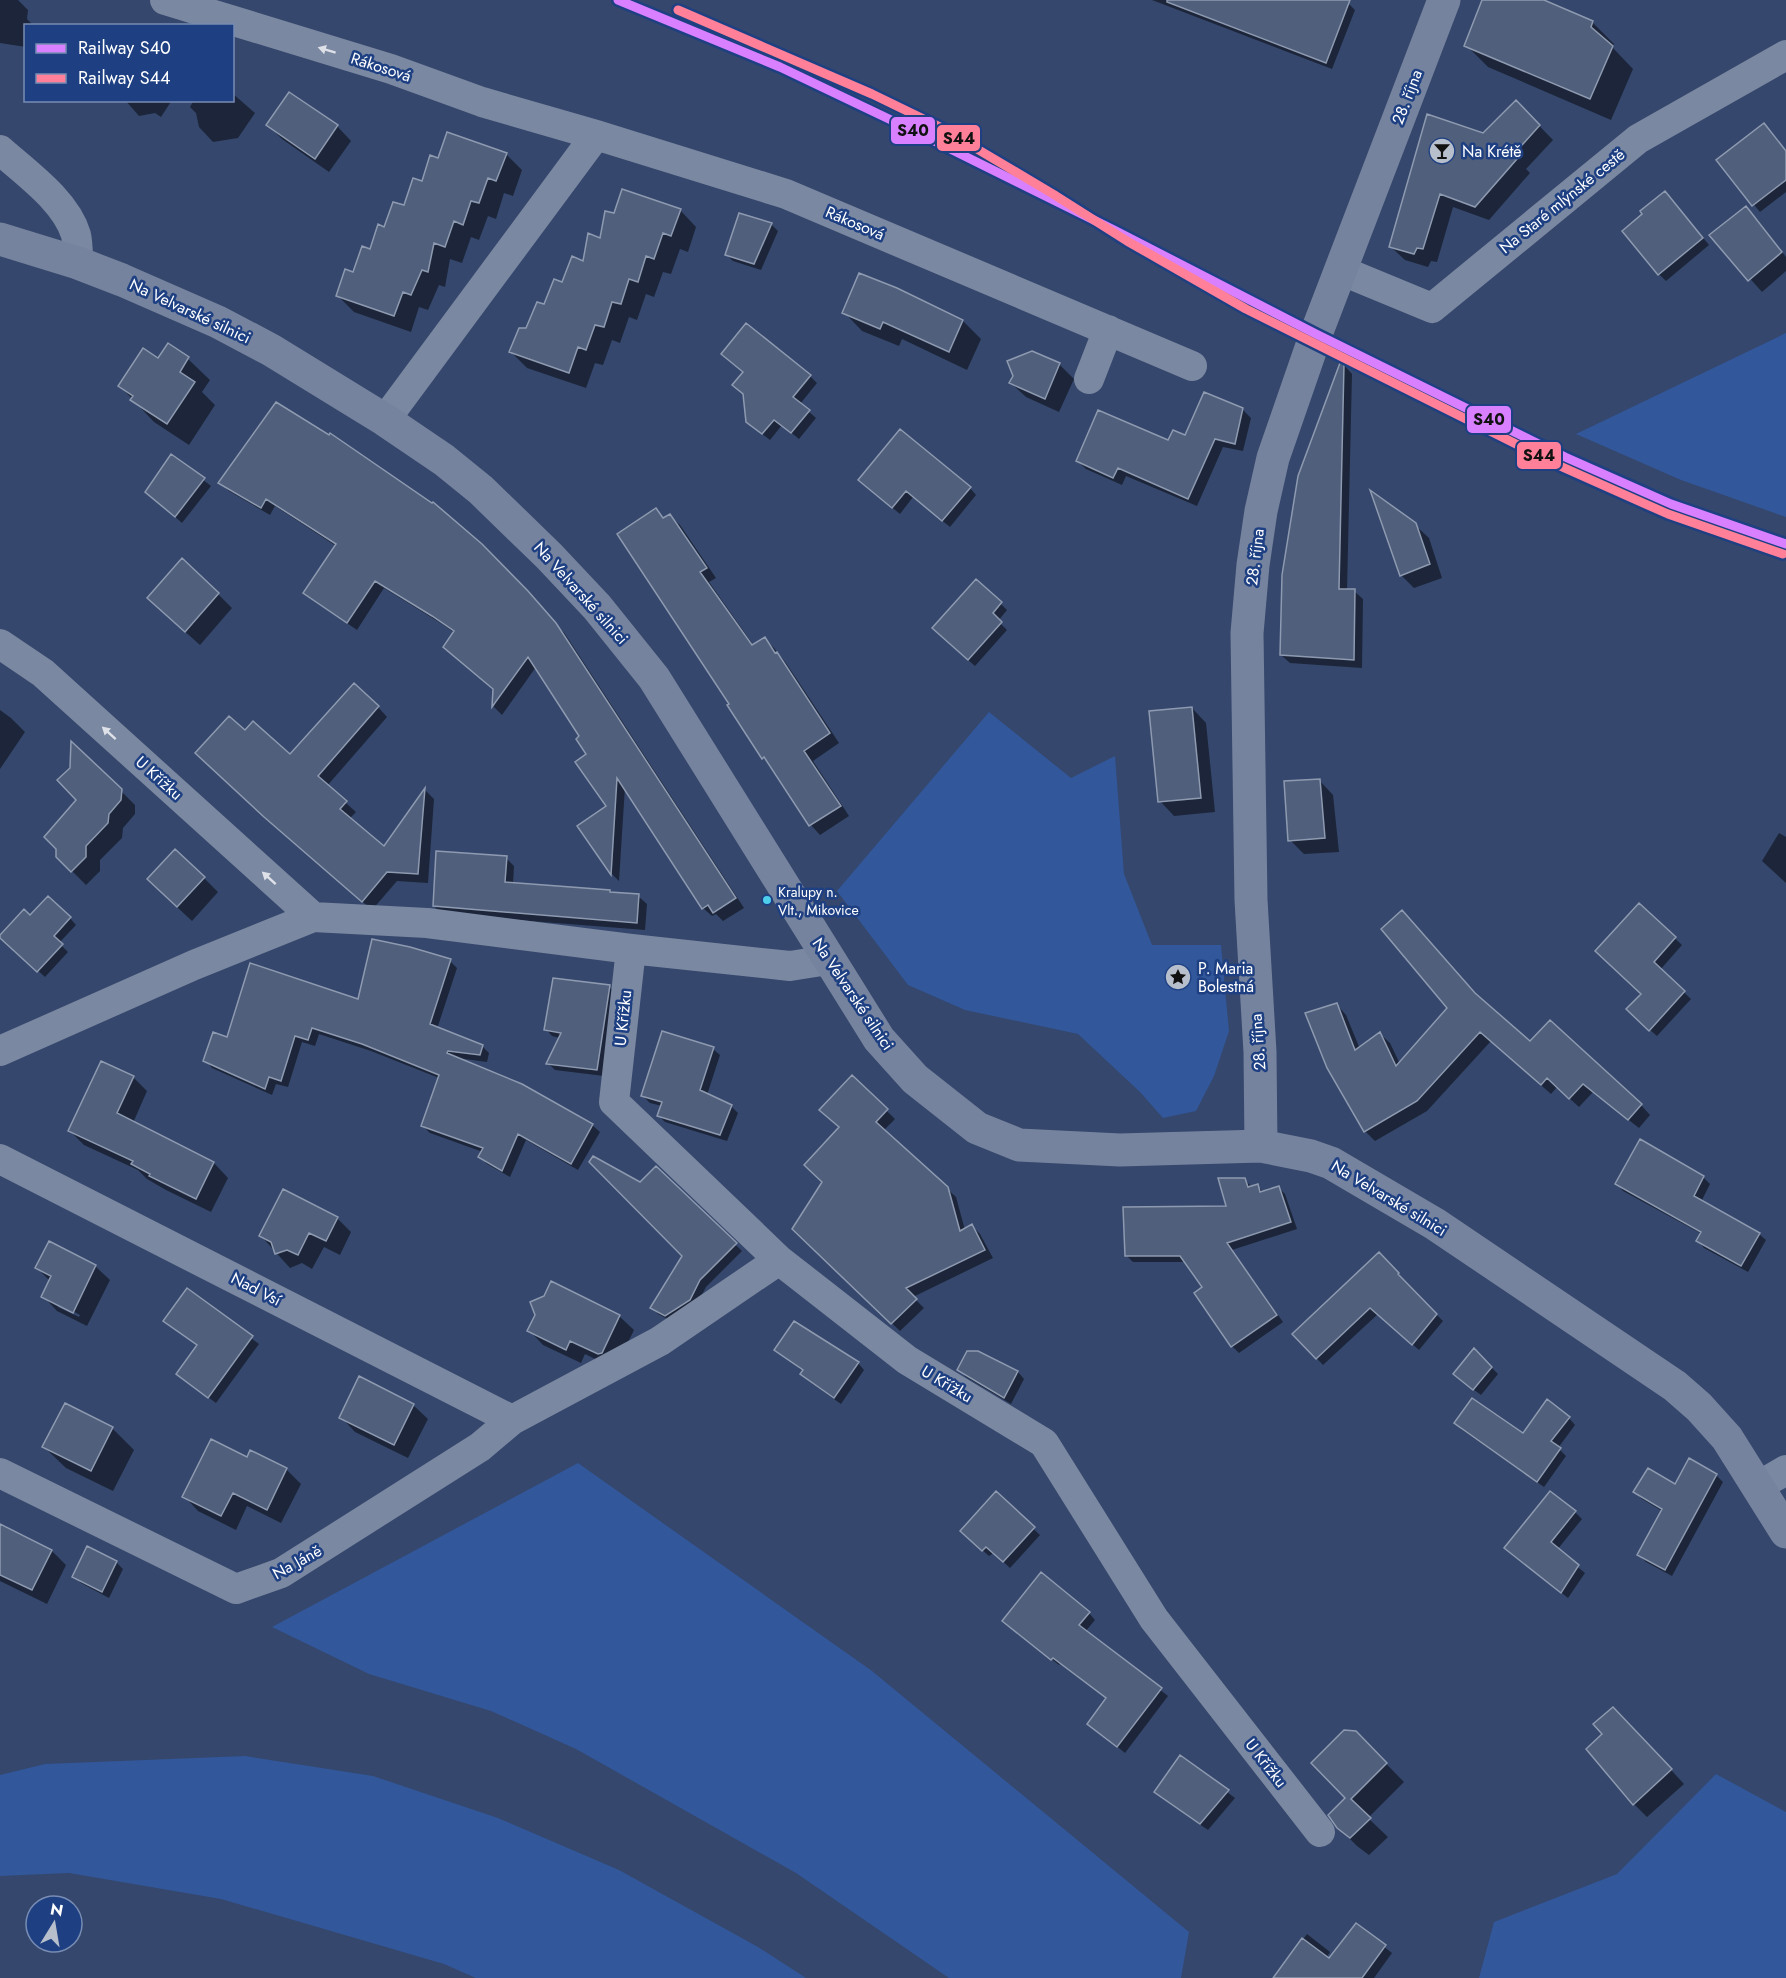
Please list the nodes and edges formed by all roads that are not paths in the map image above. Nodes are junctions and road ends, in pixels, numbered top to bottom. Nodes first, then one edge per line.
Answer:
1 (165, 0) edge
2 (1444, 0) edge
3 (1786, 55) edge
4 (596, 135) junction
5 (0, 150) edge
6 (0, 240) edge
7 (78, 263) junction
8 (1340, 270) junction
9 (1108, 330) junction
10 (1192, 366) dead end
11 (1089, 379) dead end
12 (385, 420) junction
13 (0, 644) edge
14 (313, 917) junction
15 (631, 949) junction
16 (828, 960) junction
17 (0, 1050) edge
18 (1261, 1146) junction
19 (0, 1159) edge
20 (779, 1260) junction
21 (512, 1420) junction
22 (1786, 1470) edge
23 (0, 1473) edge
24 (1757, 1487) junction
25 (1786, 1532) edge
26 (1320, 1832) dead end

4 -> 1 street, Rákosová
2 - 8 main road, 28. října
3 - 8 street, Na Staré mlýnské cestě
4 - 9 street, Rákosová
4 - 12 street
5 - 7 street
6 - 7 main road, Na Velvarské silnici
7 - 12 main road, Na Velvarské silnici
8 - 18 main road, 28. října
9 - 10 street, Rákosová
9 - 11 street
12 - 16 main road, Na Velvarské silnici
14 -> 13 street, U Křížku
14 - 15 street
14 - 17 street
15 - 16 street
15 - 20 street, U Křížku
16 - 18 main road, Na Velvarské silnici
18 - 24 main road, Na Velvarské silnici
19 - 21 street, Nad Vsí
20 - 21 street, Na Jáně
20 - 26 street, U Křížku
21 - 23 street, Na Jáně
22 - 24 street
24 - 25 main road, Na Velvarské silnici

